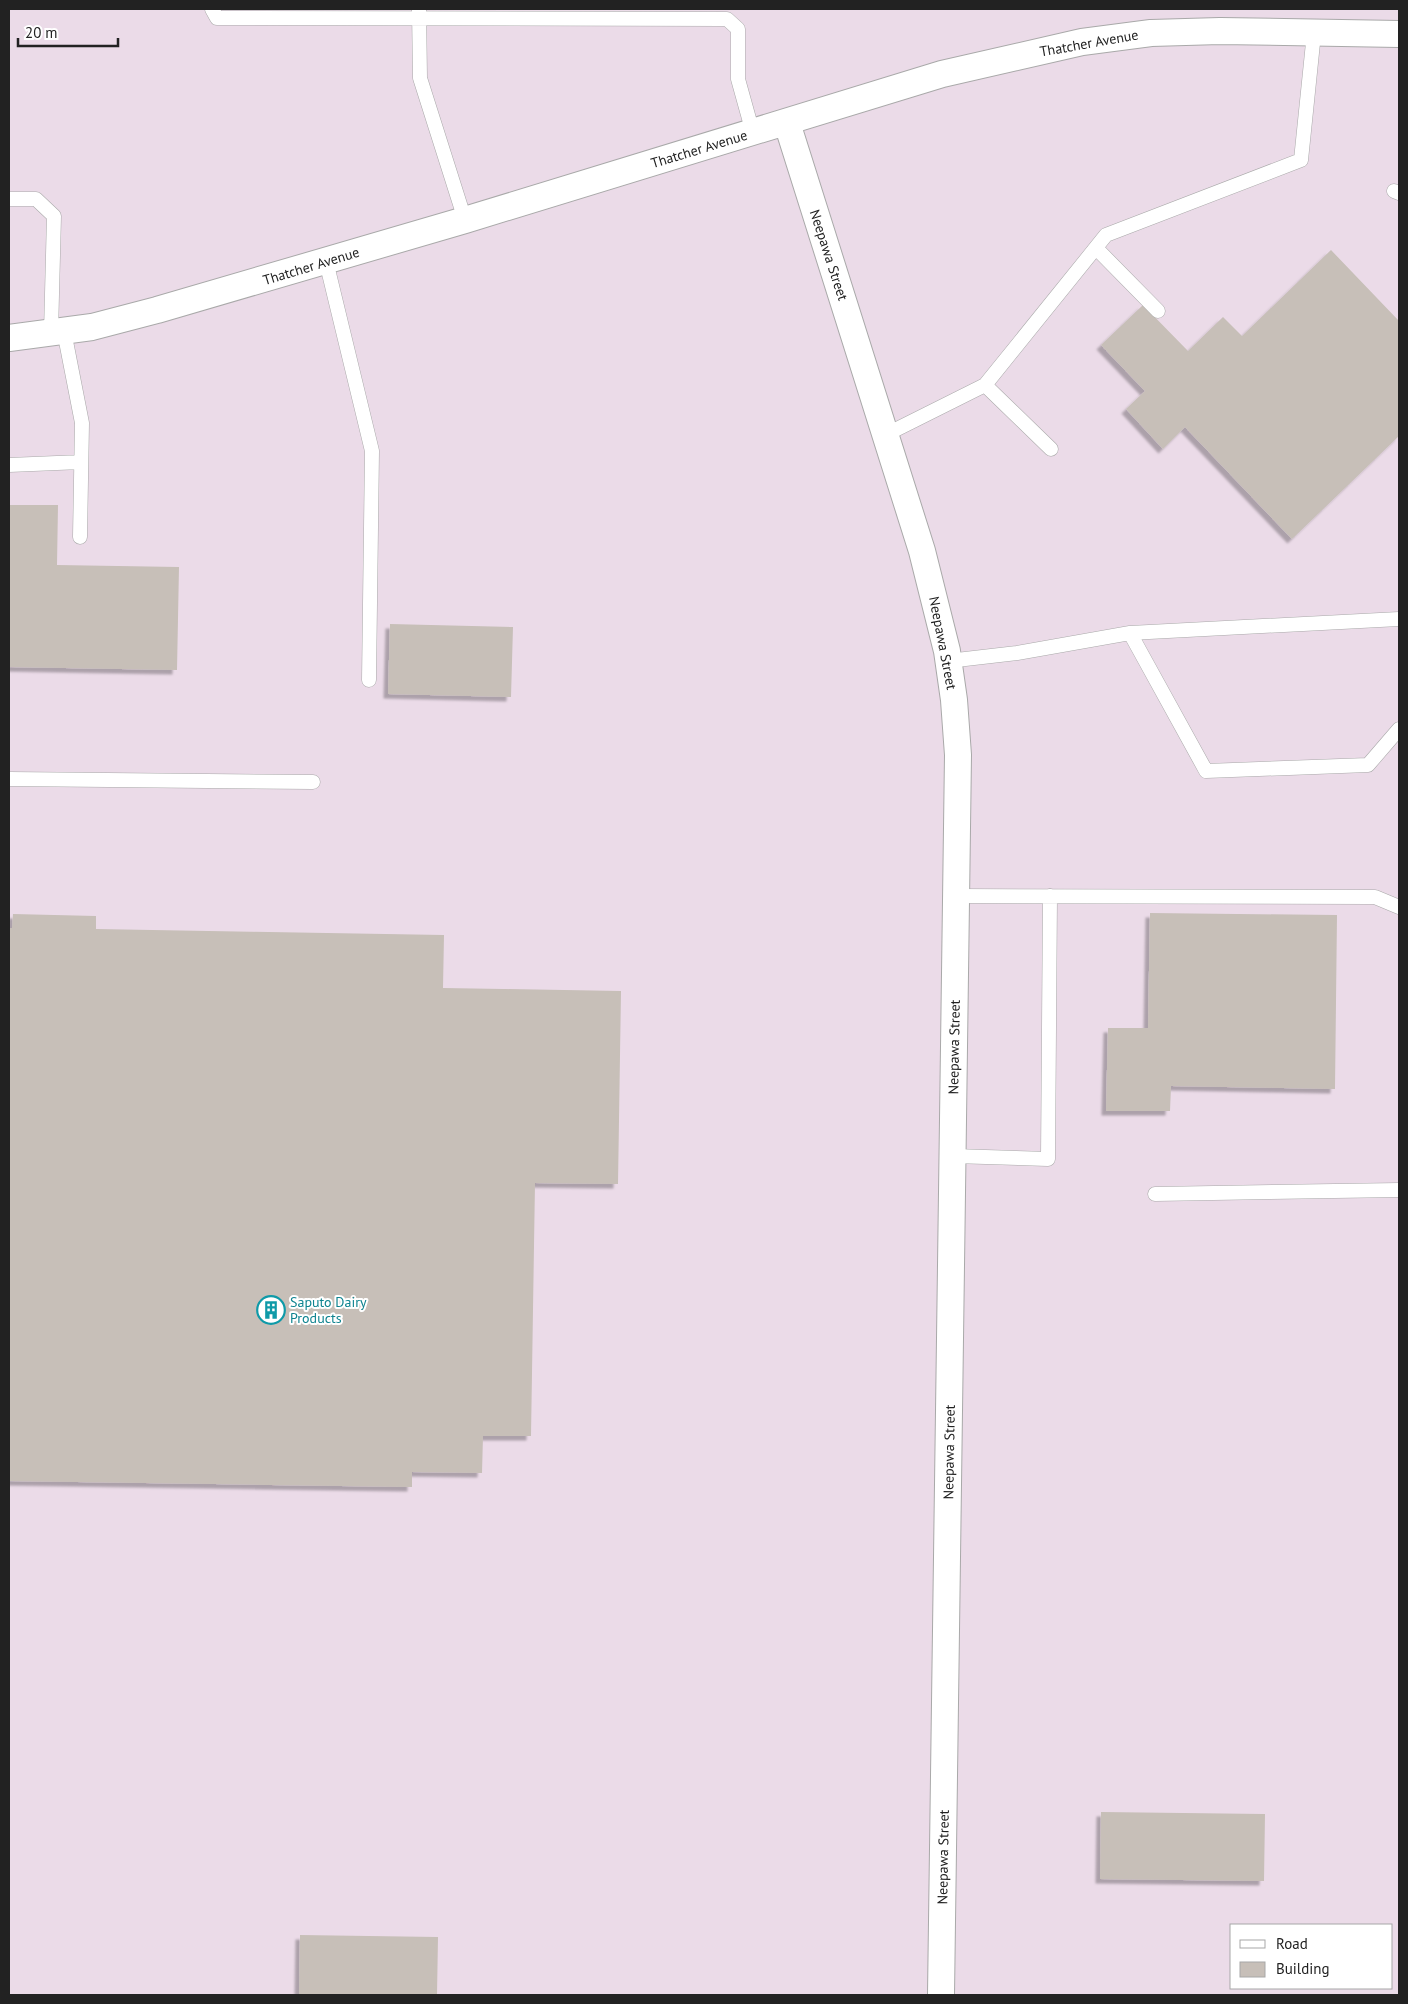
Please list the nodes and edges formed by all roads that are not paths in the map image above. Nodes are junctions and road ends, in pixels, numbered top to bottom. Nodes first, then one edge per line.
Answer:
1 (212, 9) edge
2 (419, 14) edge
3 (1314, 33) junction
4 (1399, 34) edge
5 (787, 123) junction
6 (753, 133) junction
7 (9, 199) edge
8 (465, 220) junction
9 (1096, 248) junction
10 (326, 261) junction
11 (1158, 311) dead end
12 (57, 332) junction
13 (9, 338) edge
14 (985, 385) junction
15 (886, 435) junction
16 (1051, 449) dead end
17 (81, 462) junction
18 (9, 466) edge
19 (80, 537) dead end
20 (1399, 619) edge
21 (1130, 633) junction
22 (948, 661) junction
23 (369, 680) dead end
24 (1399, 729) edge
25 (9, 779) edge
26 (312, 782) dead end
27 (956, 896) junction
28 (1050, 896) junction
29 (1399, 907) edge
30 (953, 1156) junction
31 (1399, 1190) edge
32 (1155, 1194) dead end
33 (941, 1995) edge

1 - 2 lane
2 - 6 lane
2 - 8 lane
3 - 4 street, Thatcher Avenue
3 - 5 street, Thatcher Avenue
3 - 9 lane
5 - 6 street, Thatcher Avenue
5 - 15 street, Neepawa Street
6 - 8 street, Thatcher Avenue
7 - 12 lane
8 - 10 street, Thatcher Avenue
9 - 11 lane
9 - 14 lane
10 - 12 street, Thatcher Avenue
10 - 23 lane
12 - 13 street, Thatcher Avenue
12 - 17 lane
14 - 15 lane
14 - 16 lane
15 - 22 street, Neepawa Street
17 - 18 lane
17 - 19 lane
20 - 21 lane
21 - 22 lane
21 - 24 lane
22 - 27 street, Neepawa Street
25 - 26 lane
27 - 28 lane
27 - 30 street, Neepawa Street
28 - 29 lane
28 - 30 lane
30 - 33 street, Neepawa Street
31 - 32 lane

